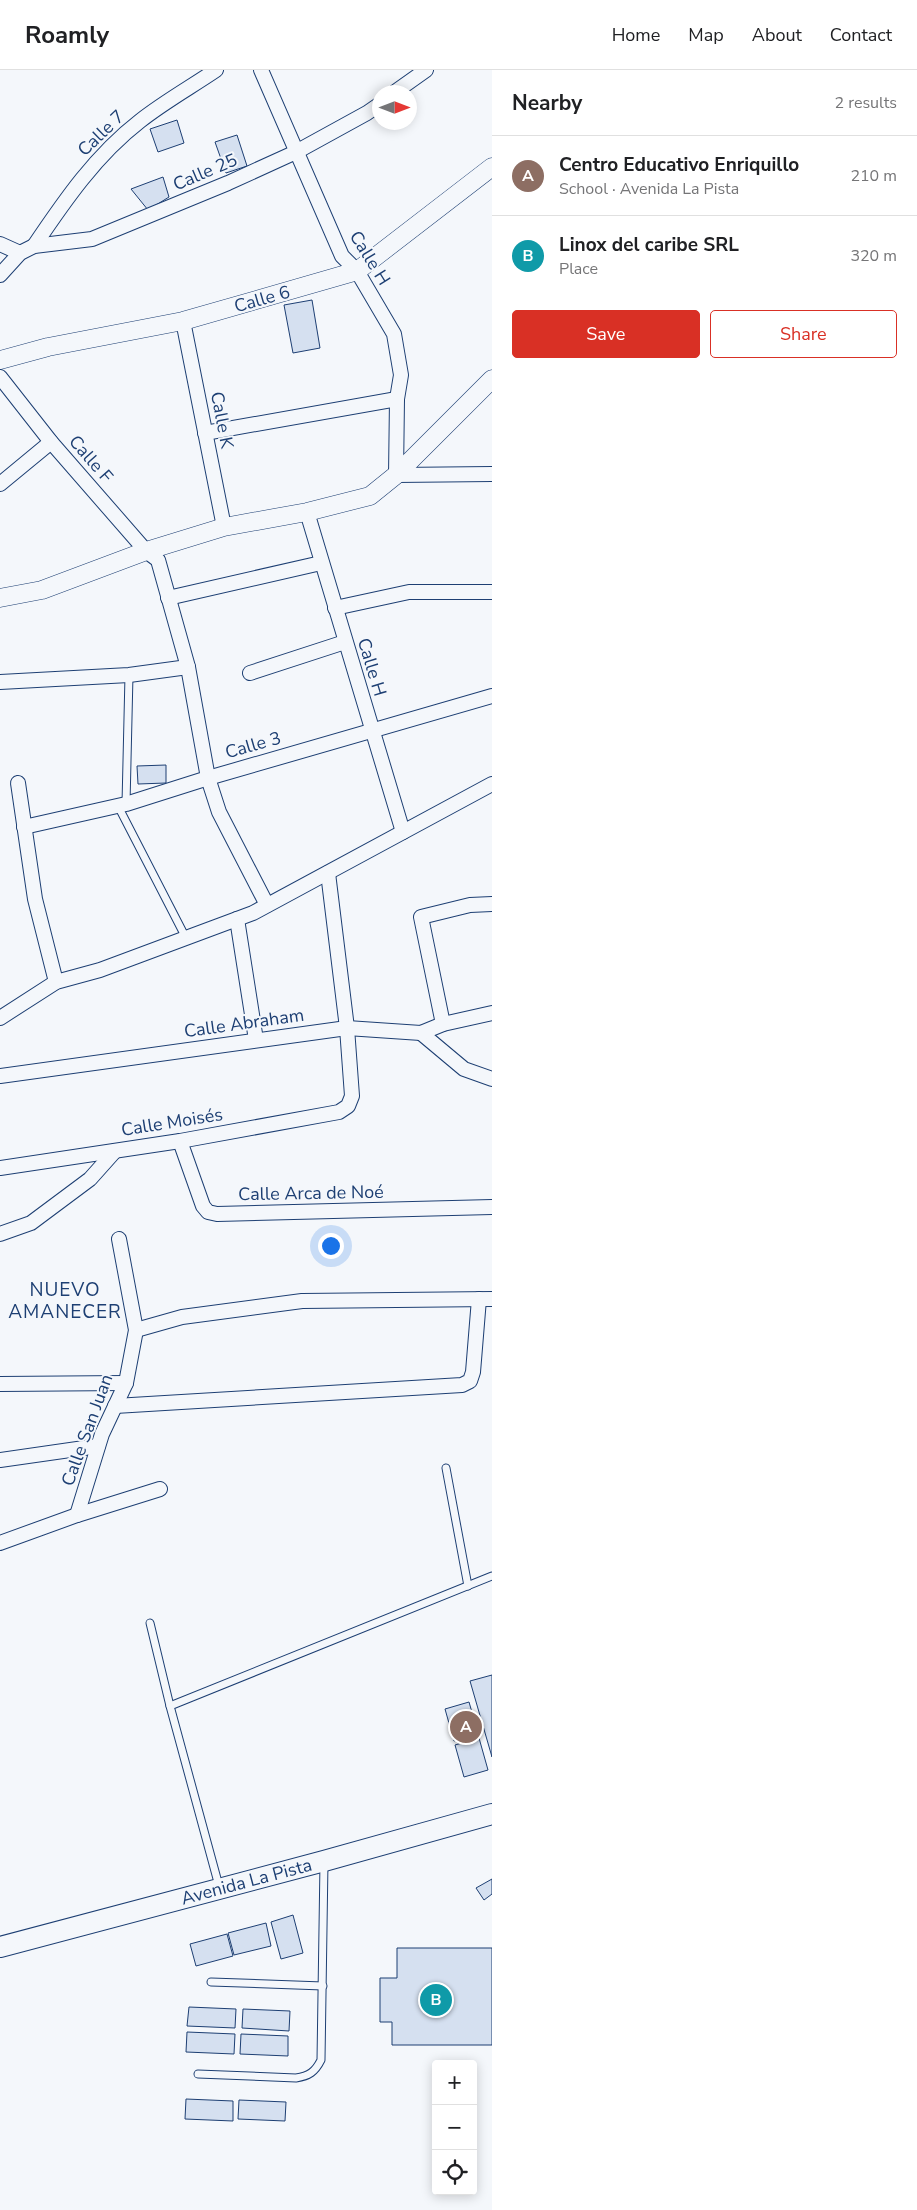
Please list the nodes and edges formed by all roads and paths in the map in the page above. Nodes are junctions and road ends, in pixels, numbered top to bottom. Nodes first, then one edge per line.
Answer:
1 (216, 70) edge
2 (261, 70) edge
3 (426, 70) edge
4 (405, 85) edge
5 (372, 110) edge
6 (296, 152) junction
7 (492, 167) edge
8 (0, 244) edge
9 (34, 246) junction
10 (20, 253) junction
11 (357, 271) junction
12 (0, 275) edge
13 (183, 321) junction
14 (0, 360) edge
15 (0, 377) edge
16 (492, 379) edge
17 (397, 399) junction
18 (206, 433) junction
19 (51, 442) junction
20 (492, 474) edge
21 (396, 475) junction
22 (0, 484) edge
23 (307, 512) junction
24 (224, 527) junction
25 (152, 556) junction
26 (321, 563) junction
27 (492, 592) edge
28 (0, 598) edge
29 (168, 598) junction
30 (335, 608) junction
31 (345, 642) junction
32 (188, 667) junction
33 (250, 673) dead end
34 (128, 675) junction
35 (0, 682) edge
36 (492, 696) edge
37 (372, 730) junction
38 (208, 778) junction
39 (18, 783) dead end
40 (492, 784) edge
41 (122, 805) junction
42 (24, 827) junction
43 (402, 832) junction
44 (328, 873) junction
45 (492, 904) edge
46 (267, 905) junction
47 (237, 919) junction
48 (186, 938) junction
49 (56, 982) junction
50 (492, 1013) edge
51 (0, 1018) edge
52 (443, 1024) junction
53 (347, 1028) junction
54 (421, 1033) junction
55 (256, 1040) junction
56 (0, 1076) edge
57 (492, 1079) edge
58 (180, 1141) junction
59 (115, 1151) junction
60 (0, 1168) edge
61 (492, 1207) edge
62 (0, 1234) edge
63 (119, 1239) dead end
64 (485, 1299) edge
65 (136, 1330) junction
66 (126, 1383) junction
67 (0, 1384) edge
68 (115, 1406) junction
69 (98, 1446) junction
70 (0, 1460) edge
71 (446, 1468) dead end
72 (160, 1489) dead end
73 (77, 1515) junction
74 (0, 1543) edge
75 (492, 1576) edge
76 (468, 1586) junction
77 (150, 1623) dead end
78 (170, 1706) junction
79 (492, 1814) edge
80 (324, 1862) junction
81 (220, 1888) junction
82 (0, 1947) edge
83 (211, 1982) dead end
84 (323, 1986) junction
85 (198, 2074) dead end

1 - 9 street, Calle 7
2 - 6 street, Calle H
3 - 4 street
5 - 6 street, Calle 25
6 - 9 street, Calle 25
6 - 11 street, Calle H
7 - 11 street, Calle 6
8 - 10 street
9 - 10 street
10 - 12 street
11 - 13 street, Calle 6
11 - 17 street, Calle H
13 - 14 street, Calle 6
13 - 18 street, Calle K
15 - 19 street, Calle F
16 - 21 street
17 - 18 street
17 - 21 street, Calle H
18 - 24 street, Calle K
19 - 22 street
19 - 25 street, Calle F
20 - 21 street
21 - 23 street
23 - 24 street
23 - 26 street, Calle H
24 - 25 street
25 - 28 street
25 - 29 street
26 - 29 street
26 - 30 street, Calle H
27 - 30 street
29 - 32 street
30 - 31 street, Calle H
31 - 33 street
31 - 37 street, Calle H
32 - 34 street
32 - 38 street
34 - 35 street
34 - 41 lane
36 - 37 street, Calle 3
37 - 38 street, Calle 3
37 - 43 street, Calle H
38 - 41 street, Calle 3
38 - 46 street
39 - 42 street
40 - 43 street
41 - 42 street, Calle 3
41 - 48 lane
42 - 49 street
43 - 44 street
44 - 46 street
44 - 53 street
45 - 52 street
46 - 47 street
47 - 48 street
47 - 55 street
48 - 49 street
49 - 51 street
50 - 52 street, Calle Abraham
52 - 54 street, Calle Abraham
53 - 54 street, Calle Abraham
53 - 55 street, Calle Abraham
53 - 58 street, Calle Moisés
54 - 57 street
55 - 56 street, Calle Abraham
58 - 59 street, Calle Moisés
58 - 61 street, Calle Arca de Noé
59 - 60 street, Calle Moisés
59 - 62 street
63 - 65 street, Calle San Juan
64 - 65 street
64 - 68 street
65 - 66 street, Calle San Juan
66 - 67 street
66 - 68 street, Calle San Juan
68 - 69 street, Calle San Juan
69 - 70 street
69 - 73 street, Calle San Juan
71 - 76 lane
72 - 73 street
73 - 74 street
75 - 76 lane
76 - 78 lane
77 - 78 lane
78 - 81 lane
79 - 80 main road, Avenida La Pista
80 - 81 main road, Avenida La Pista
80 - 84 lane
81 - 82 main road, Avenida La Pista
83 - 84 lane
84 - 85 lane

